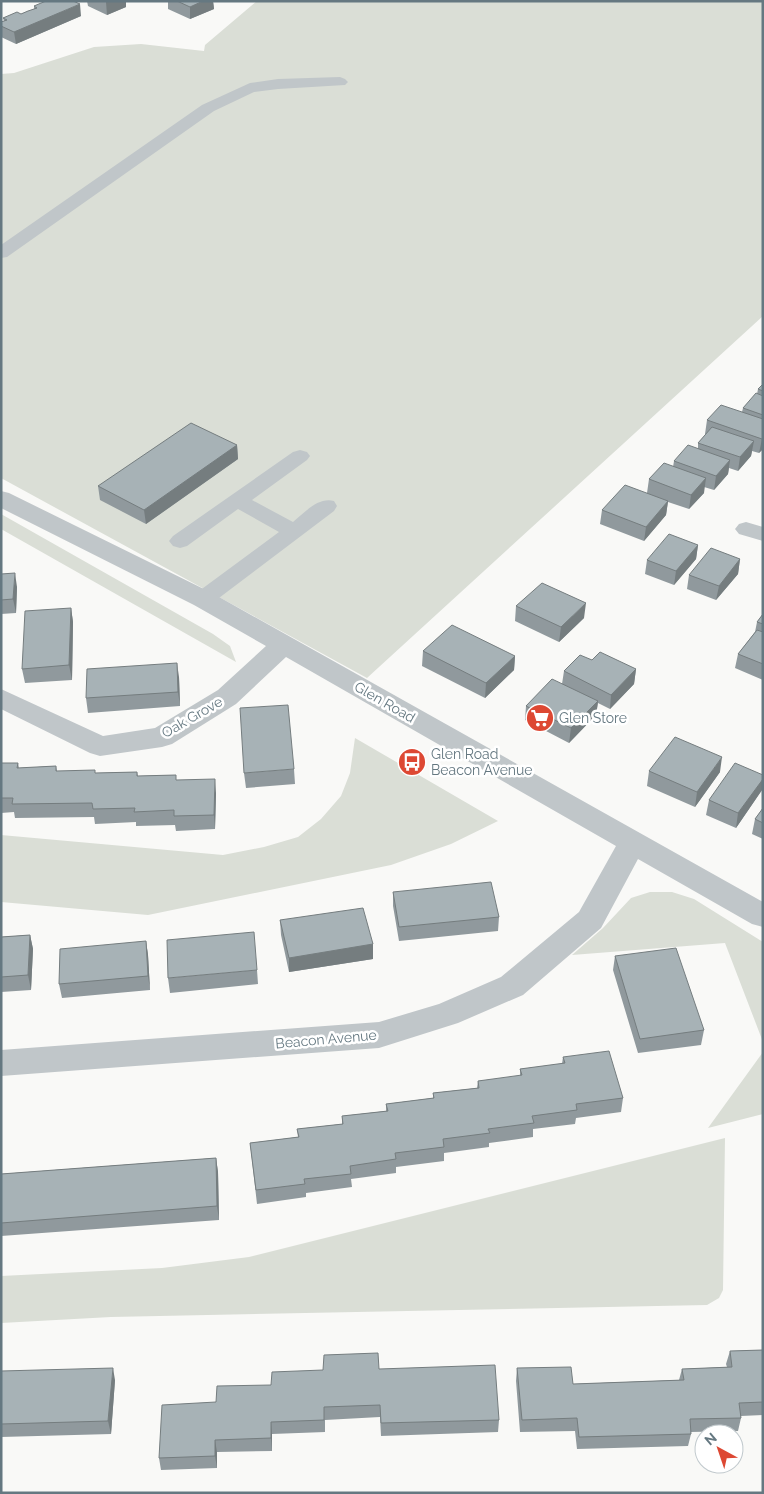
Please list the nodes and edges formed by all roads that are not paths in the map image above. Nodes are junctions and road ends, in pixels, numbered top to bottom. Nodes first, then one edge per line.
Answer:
1 (340, 82) dead end
2 (1, 253) edge
3 (300, 456) dead end
4 (1, 498) edge
5 (237, 500) junction
6 (328, 506) dead end
7 (294, 531) junction
8 (180, 541) dead end
9 (203, 599) junction
10 (284, 644) junction
11 (1, 698) edge
12 (632, 843) junction
13 (763, 916) edge
14 (1, 1063) edge

1 - 2 lane
3 - 5 lane
4 - 9 street, Glen Road
5 - 7 lane
5 - 8 lane
6 - 7 lane
7 - 9 lane
9 - 10 street, Glen Road
10 - 11 street, Oak Grove
10 - 12 street, Glen Road
12 - 13 street, Glen Road
12 - 14 street, Beacon Avenue

